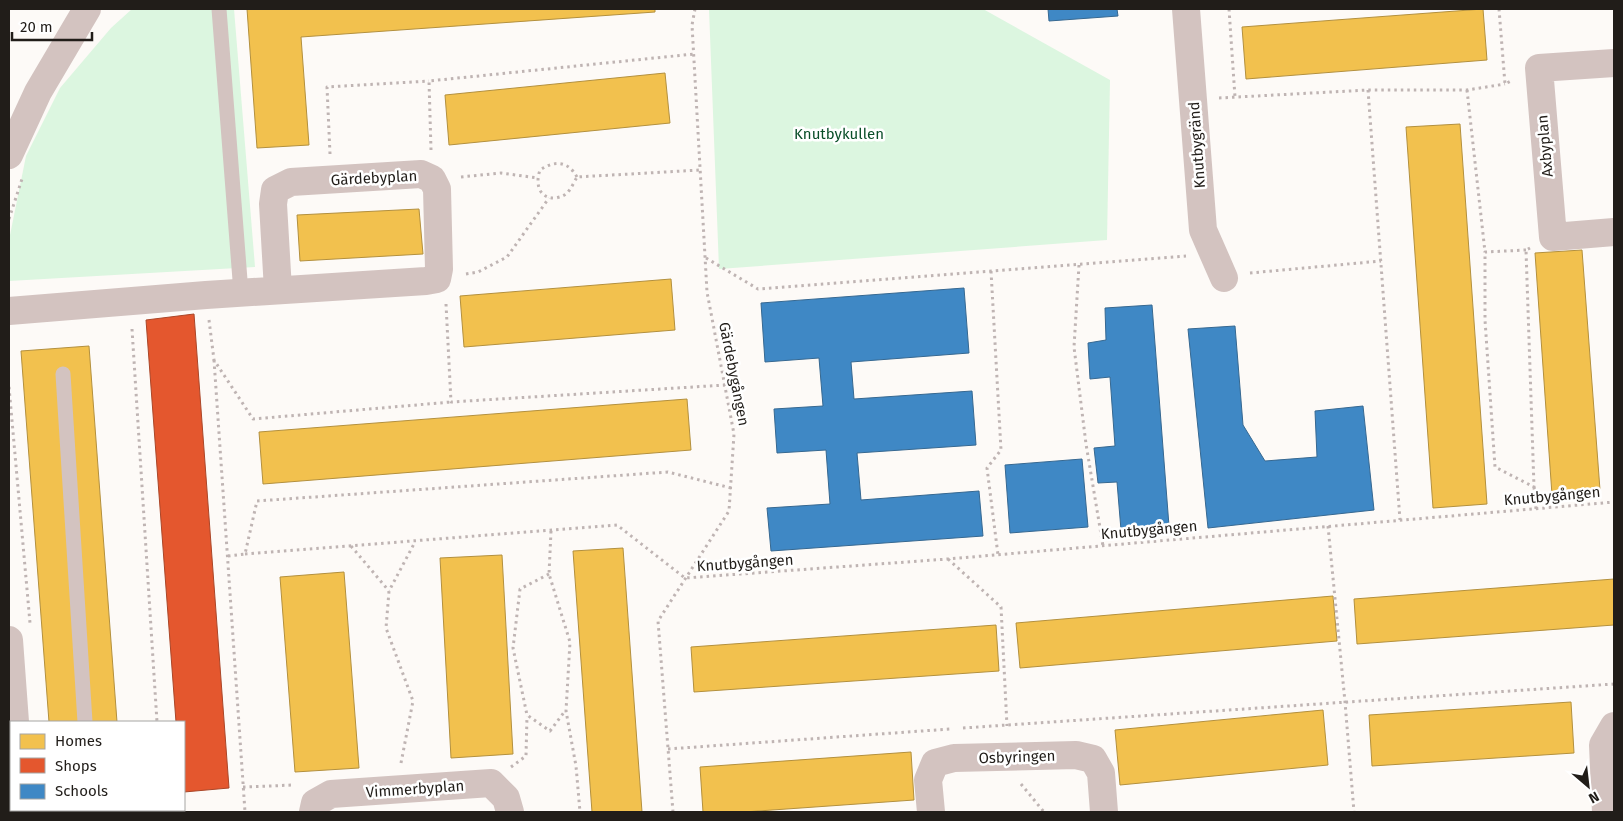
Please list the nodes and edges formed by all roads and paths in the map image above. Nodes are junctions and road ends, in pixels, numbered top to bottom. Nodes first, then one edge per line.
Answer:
1 (87, 9) edge
2 (219, 9) edge
3 (695, 9) edge
4 (1186, 9) edge
5 (1229, 9) edge
6 (1499, 9) edge
7 (694, 54) junction
8 (1614, 63) edge
9 (1539, 68) junction
10 (429, 80) junction
11 (1505, 84) junction
12 (1368, 90) junction
13 (1467, 90) junction
14 (1235, 97) junction
15 (1194, 99) junction
16 (9, 155) edge
17 (700, 170) junction
18 (577, 177) junction
19 (538, 178) junction
20 (432, 179) junction
21 (331, 180) junction
22 (548, 198) junction
23 (1614, 232) edge
24 (1553, 237) junction
25 (1526, 250) junction
26 (1485, 252) junction
27 (706, 258) junction
28 (1381, 261) junction
29 (1079, 265) junction
30 (1219, 266) junction
31 (991, 271) junction
32 (437, 279) junction
33 (278, 290) junction
34 (241, 292) junction
35 (206, 295) junction
36 (131, 300) junction
37 (9, 310) edge
38 (214, 360) junction
39 (63, 374) dead end
40 (725, 385) junction
41 (9, 387) edge
42 (451, 402) junction
43 (1534, 487) junction
44 (731, 488) junction
45 (1614, 502) edge
46 (1536, 509) junction
47 (1400, 520) junction
48 (1328, 526) junction
49 (551, 531) junction
50 (415, 542) junction
51 (351, 546) junction
52 (1103, 546) junction
53 (245, 554) junction
54 (998, 555) junction
55 (228, 556) junction
56 (948, 559) junction
57 (549, 574) junction
58 (685, 578) junction
59 (389, 591) junction
60 (30, 624) dead end
61 (9, 640) edge
62 (1614, 684) edge
63 (1345, 702) junction
64 (566, 711) junction
65 (527, 715) junction
66 (15, 721) edge
67 (85, 721) edge
68 (157, 721) edge
69 (1007, 725) junction
70 (1614, 726) edge
71 (668, 749) junction
72 (999, 757) junction
73 (491, 783) junction
74 (243, 787) junction
75 (395, 790) junction
76 (314, 808) edge
77 (245, 812) edge
78 (510, 812) edge
79 (580, 812) edge
80 (673, 812) edge
81 (931, 812) edge
82 (1044, 812) edge
83 (1104, 812) edge
84 (1354, 812) edge
85 (1606, 812) edge

1 - 16 street
2 - 34 lane
3 - 7 path, Gärdebygången
4 - 15 street, Knutbygränd
5 - 14 path
6 - 11 path
7 - 10 path
7 - 17 path, Gärdebygången
8 - 9 street
9 - 11 path
9 - 24 street, Axbyplan
10 - 20 path
10 - 21 path
11 - 13 path
12 - 13 path
12 - 14 path
12 - 28 path
13 - 26 path
14 - 15 path
15 - 30 street, Knutbygränd
17 - 18 path
17 - 27 path, Gärdebygången
18 - 19 path
18 - 22 path
19 - 20 path
19 - 22 path
20 - 21 street, Gärdebyplan
20 - 32 street, Gärdebyplan
21 - 33 street, Gärdebyplan
22 - 32 path
23 - 24 street
24 - 25 path
25 - 26 path
25 - 43 path
26 - 43 path
27 - 31 path
27 - 40 path, Gärdebygången
28 - 30 path
28 - 47 path
29 - 30 path
29 - 31 path
29 - 52 path
31 - 54 path
32 - 33 street
32 - 42 path
33 - 34 street
34 - 35 street
35 - 36 street
35 - 38 path
36 - 37 street
36 - 68 path
38 - 42 path
38 - 55 path
39 - 67 lane
40 - 42 path
40 - 44 path, Gärdebygången
41 - 60 path
43 - 46 path
44 - 53 path
44 - 58 path, Gärdebygången
45 - 46 path, Knutbygången
46 - 47 path, Knutbygången
47 - 48 path, Knutbygången
48 - 52 path, Knutbygången
48 - 63 path
49 - 50 path
49 - 57 path
49 - 58 path
50 - 51 path
50 - 59 path
51 - 53 path
51 - 59 path
52 - 54 path, Knutbygången
53 - 55 path
54 - 56 path, Knutbygången
55 - 74 path
56 - 58 path, Knutbygången
56 - 69 path
57 - 64 path
57 - 65 path
58 - 71 path, Gärdebygången
59 - 75 path
61 - 66 street
62 - 63 path
63 - 69 path
63 - 84 path
64 - 65 path
64 - 79 path
65 - 73 path
69 - 71 path
69 - 72 path
70 - 85 street
71 - 80 path, Gärdebygången
72 - 81 street, Osbyringen
72 - 82 path
72 - 83 street, Osbyringen
73 - 75 street, Vimmerbyplan
73 - 78 street
74 - 76 path
74 - 77 path
75 - 76 street, Vimmerbyplan

